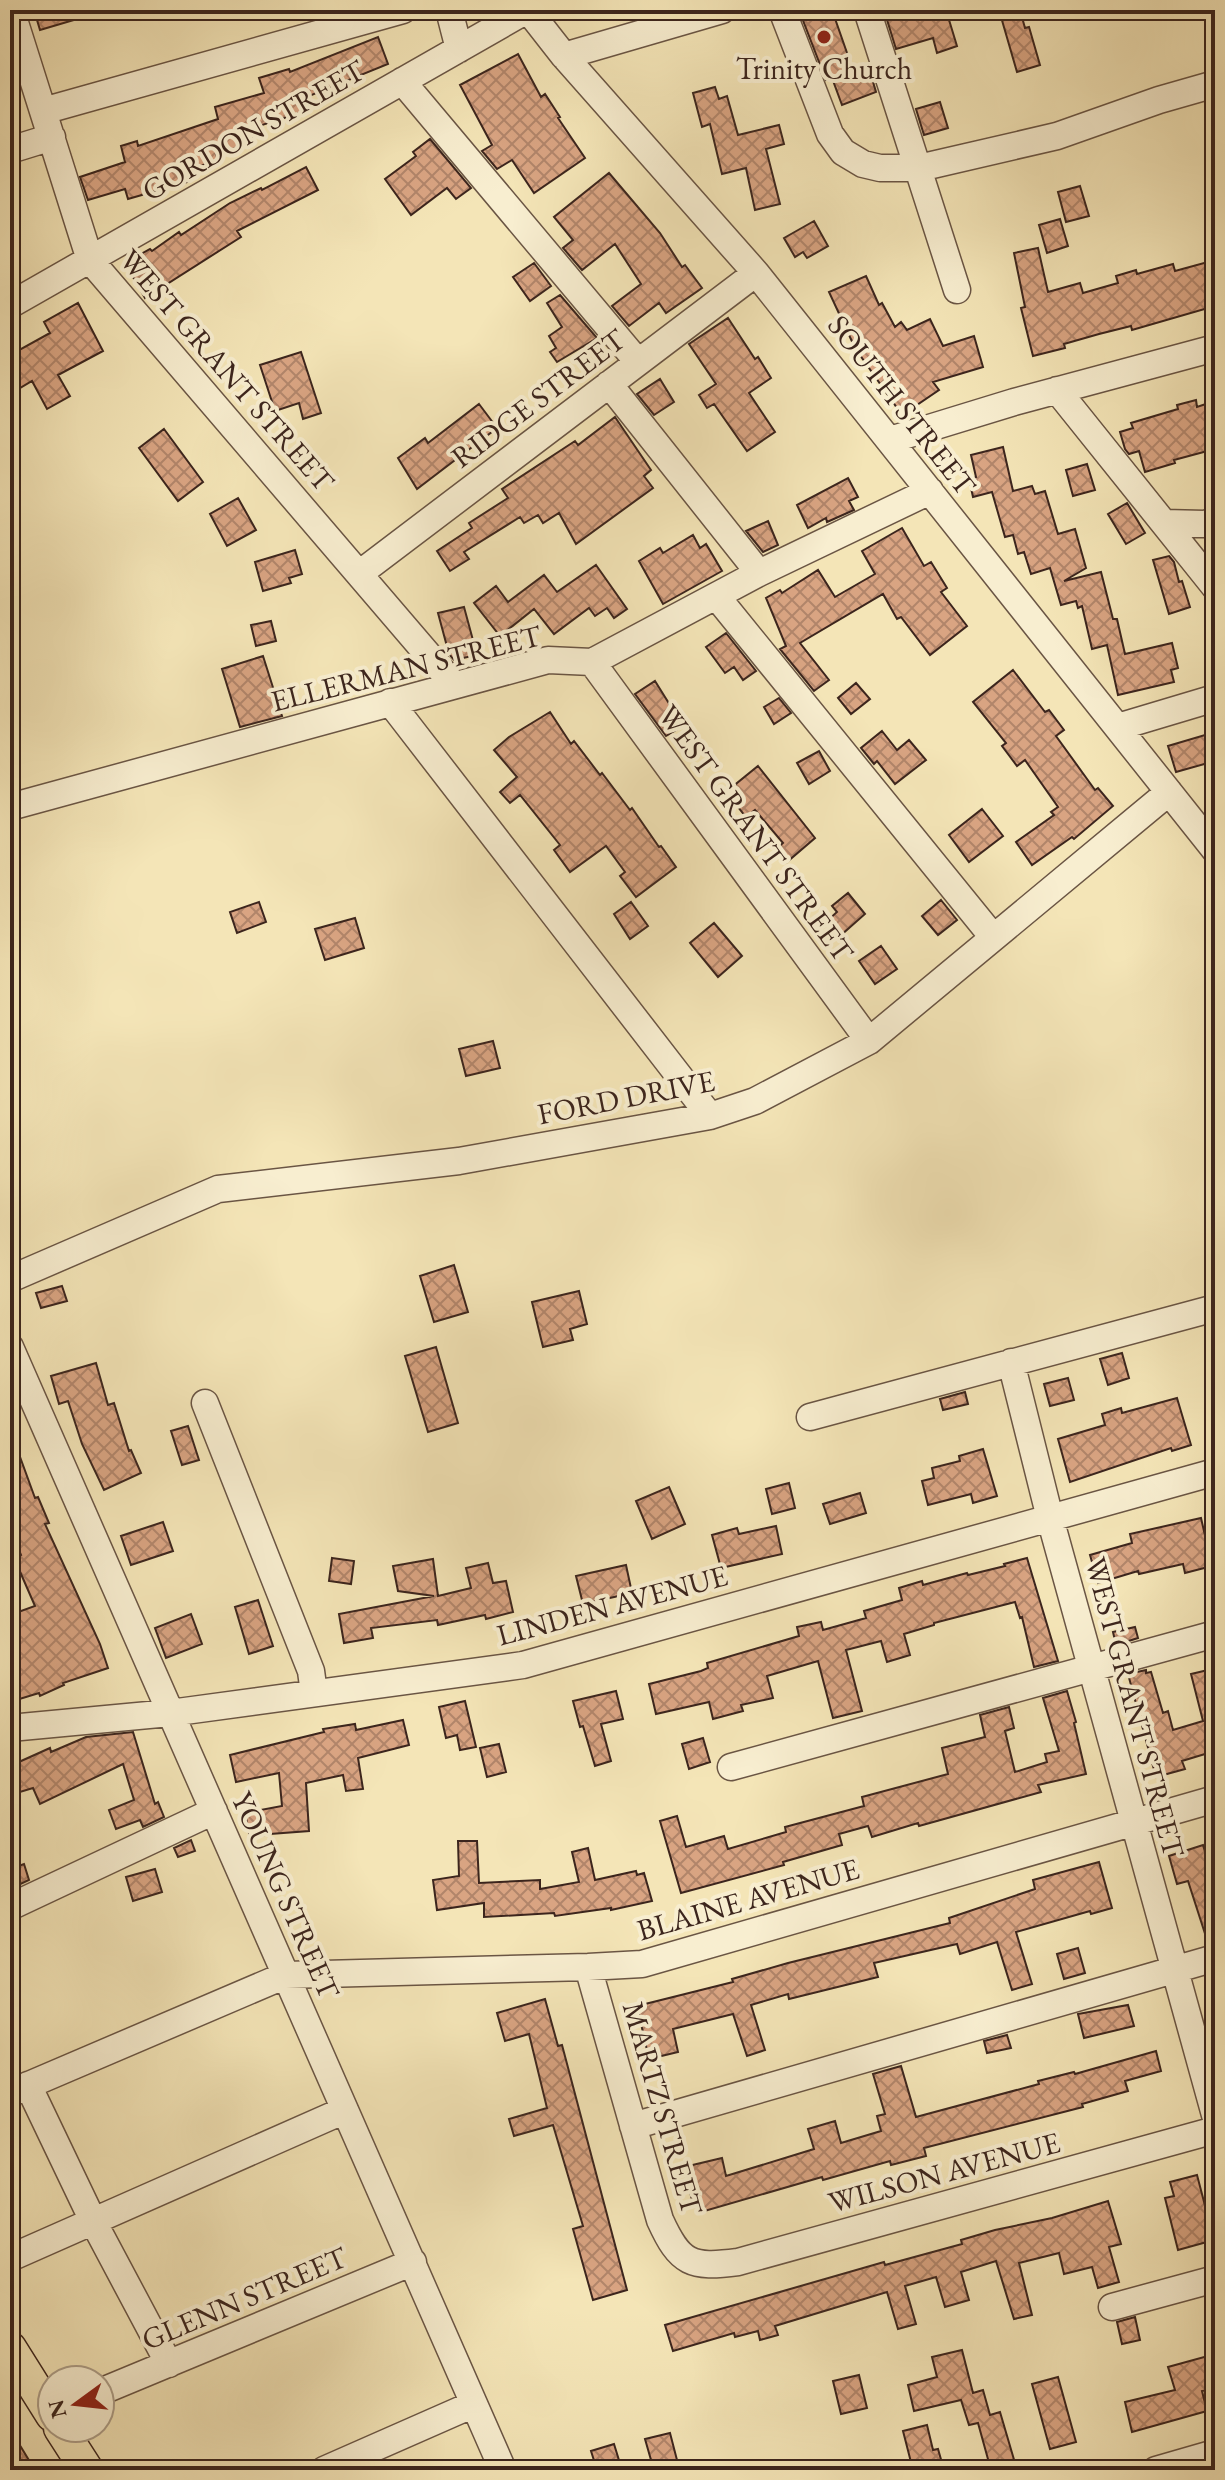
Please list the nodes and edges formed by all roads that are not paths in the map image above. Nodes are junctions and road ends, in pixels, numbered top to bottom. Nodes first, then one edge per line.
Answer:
1 (11, 10) edge
2 (403, 10) edge
3 (449, 10) edge
4 (527, 10) edge
5 (722, 10) edge
6 (782, 10) edge
7 (867, 10) edge
8 (459, 49) junction
9 (564, 56) junction
10 (402, 81) junction
11 (1215, 84) edge
12 (43, 111) junction
13 (52, 137) junction
14 (10, 150) edge
15 (919, 168) junction
16 (90, 260) junction
17 (756, 273) junction
18 (957, 290) dead end
19 (10, 305) edge
20 (1215, 348) edge
21 (638, 362) junction
22 (609, 384) junction
23 (1057, 390) junction
24 (890, 440) junction
25 (930, 491) junction
26 (1164, 523) junction
27 (1210, 523) edge
28 (1186, 551) junction
29 (759, 573) junction
30 (359, 574) junction
31 (1215, 587) edge
32 (717, 597) junction
33 (592, 662) junction
34 (454, 685) junction
35 (1215, 698) edge
36 (390, 702) junction
37 (1118, 727) junction
38 (1169, 792) junction
39 (10, 807) edge
40 (1215, 850) edge
41 (993, 937) junction
42 (869, 1041) junction
43 (710, 1116) junction
44 (10, 1279) edge
45 (1215, 1308) edge
46 (10, 1347) edge
47 (1011, 1362) junction
48 (205, 1403) dead end
49 (810, 1417) dead end
50 (1215, 1472) edge
51 (1050, 1518) junction
52 (1215, 1634) edge
53 (1091, 1668) junction
54 (314, 1693) junction
55 (170, 1713) junction
56 (10, 1727) edge
57 (731, 1767) dead end
58 (1215, 1799) edge
59 (214, 1811) junction
60 (1134, 1822) junction
61 (10, 1907) edge
62 (1215, 1958) edge
63 (588, 1967) junction
64 (1175, 1970) junction
65 (286, 1975) junction
66 (19, 2089) edge
67 (345, 2110) junction
68 (1215, 2115) edge
69 (633, 2126) junction
70 (1215, 2130) edge
71 (93, 2221) junction
72 (10, 2258) edge
73 (688, 2261) joint
74 (413, 2262) junction
75 (1215, 2279) edge
76 (1112, 2307) dead end
77 (10, 2348) edge
78 (169, 2364) junction
79 (116, 2386) edge
80 (36, 2389) edge
81 (474, 2404) junction
82 (71, 2444) edge
83 (1215, 2453) edge
84 (87, 2470) edge
85 (324, 2470) edge
86 (503, 2470) edge
87 (1156, 2470) edge

1 - 12 street, WEST GRANT STREET
2 - 12 street
3 - 8 street
4 - 8 street, GORDON STREET
4 - 9 street, SOUTH STREET
5 - 9 street
6 - 15 street
7 - 15 street
8 - 10 street, GORDON STREET
9 - 17 street, SOUTH STREET
10 - 16 street, GORDON STREET
10 - 21 street
11 - 15 street
12 - 13 street, WEST GRANT STREET
13 - 14 street
13 - 16 street, WEST GRANT STREET
15 - 18 street
16 - 19 street, GORDON STREET
16 - 30 street, WEST GRANT STREET
17 - 21 street, RIDGE STREET
17 - 24 street, SOUTH STREET
20 - 23 street
21 - 22 street, RIDGE STREET
22 - 29 street
22 - 30 street, RIDGE STREET
23 - 24 street
23 - 26 street
24 - 25 street, SOUTH STREET
25 - 29 street
25 - 37 street, SOUTH STREET
26 - 27 street
26 - 28 street
27 - 28 street
28 - 31 street
29 - 32 street
30 - 34 street, WEST GRANT STREET
32 - 33 street
32 - 41 street
33 - 34 street, ELLERMAN STREET
33 - 42 street, WEST GRANT STREET
34 - 36 street, ELLERMAN STREET
35 - 37 street
36 - 39 street, ELLERMAN STREET
36 - 43 street
37 - 38 street, SOUTH STREET
38 - 40 street, SOUTH STREET
38 - 41 street, FORD DRIVE
41 - 42 street, FORD DRIVE
42 - 43 street, FORD DRIVE
43 - 44 street, FORD DRIVE
45 - 47 street
46 - 55 street, YOUNG STREET
47 - 49 street
47 - 51 street, WEST GRANT STREET
48 - 54 street
50 - 51 street, LINDEN AVENUE
51 - 53 street, WEST GRANT STREET
51 - 54 street, LINDEN AVENUE
52 - 53 street
53 - 57 street
53 - 60 street, WEST GRANT STREET
54 - 55 street, LINDEN AVENUE
55 - 56 street, LINDEN AVENUE
55 - 59 street, YOUNG STREET
58 - 60 street, BLAINE AVENUE
59 - 61 street
59 - 65 street, YOUNG STREET
60 - 63 street, BLAINE AVENUE
60 - 64 street, WEST GRANT STREET
62 - 64 street
63 - 65 street, BLAINE AVENUE
63 - 69 street, MARTZ STREET
64 - 68 street, WEST GRANT STREET
64 - 69 street
65 - 66 street
65 - 67 street, YOUNG STREET
66 - 71 street
67 - 71 street
67 - 74 street, YOUNG STREET
69 - 73 street, MARTZ STREET
70 - 73 street, WILSON AVENUE
71 - 72 street
71 - 78 street
74 - 78 street, GLENN STREET
74 - 81 street, YOUNG STREET
75 - 76 street
77 - 80 main road
78 - 79 street, GLENN STREET
81 - 85 street
81 - 86 street, YOUNG STREET
82 - 84 main road
83 - 87 street

